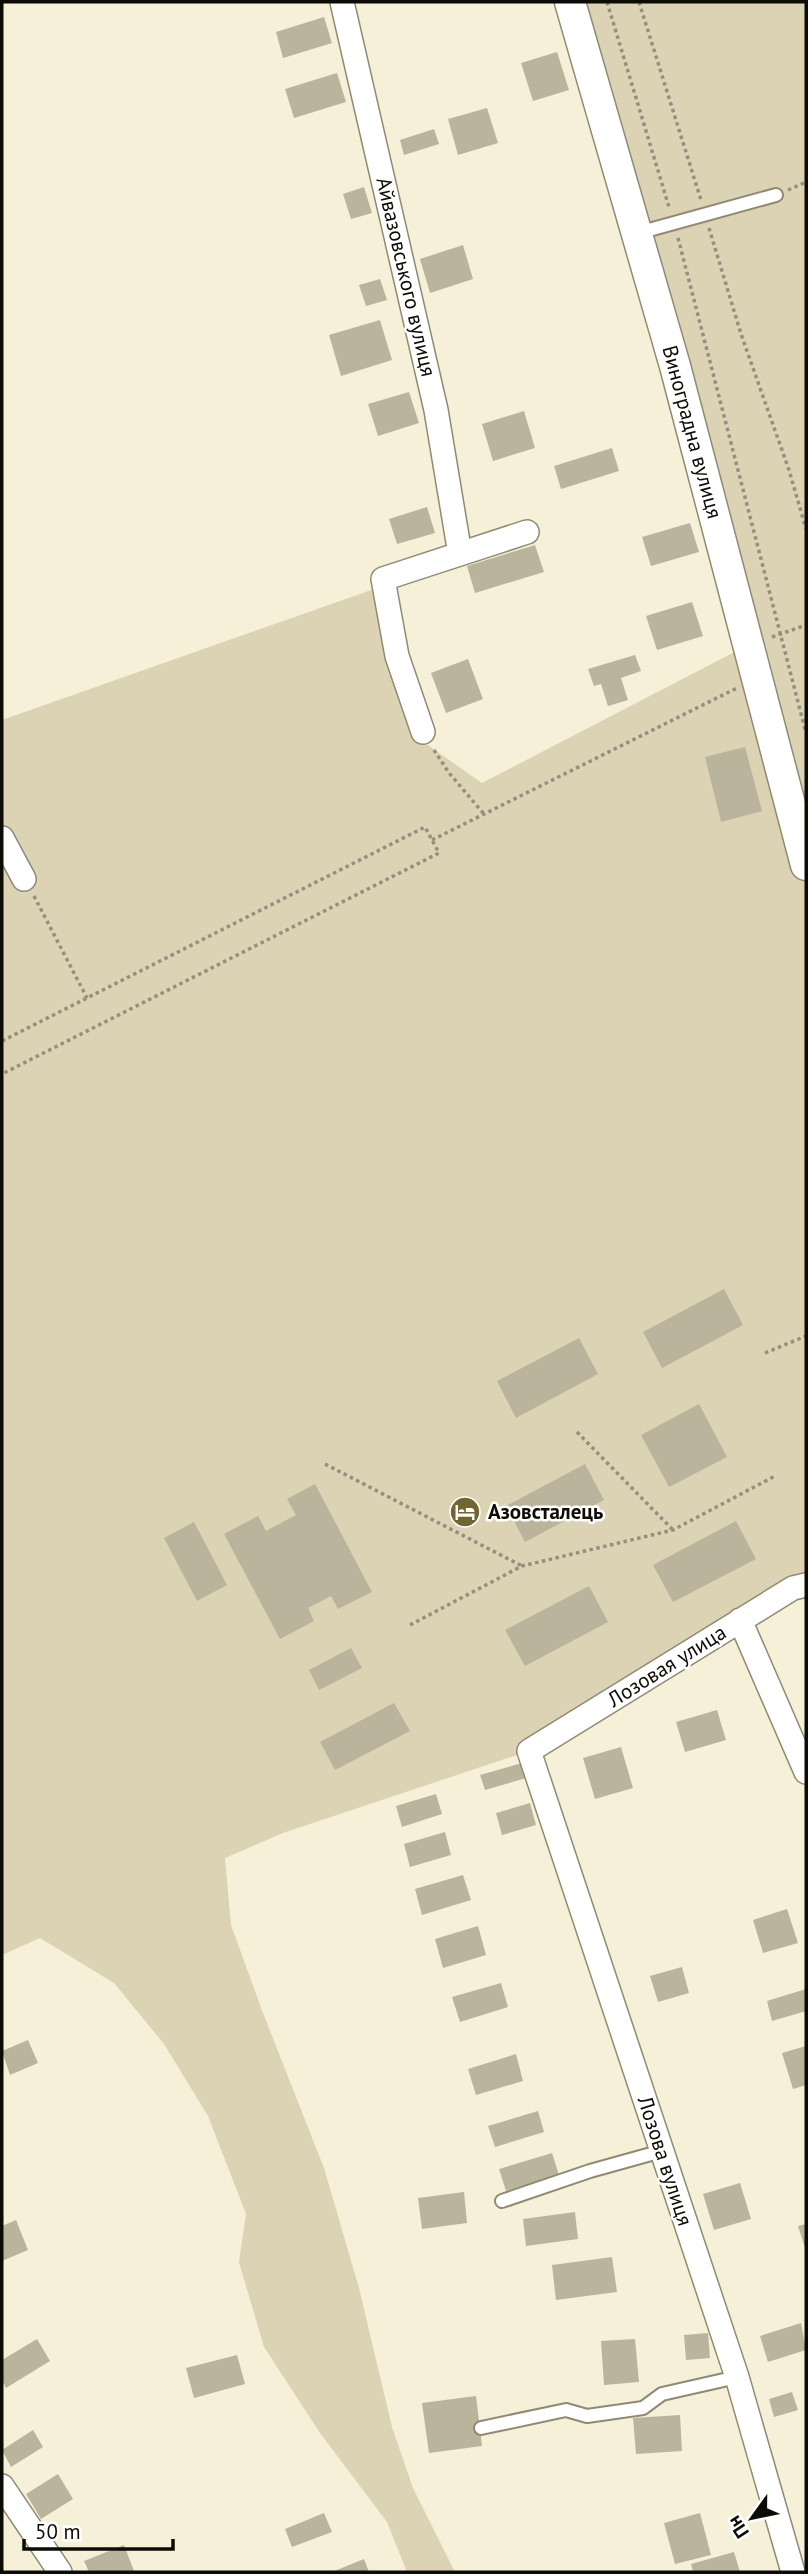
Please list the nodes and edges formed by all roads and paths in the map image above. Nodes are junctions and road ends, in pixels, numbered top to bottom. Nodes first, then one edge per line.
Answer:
1 (342, 2) edge
2 (570, 2) edge
3 (607, 2) edge
4 (639, 2) edge
5 (776, 195) dead end
6 (705, 214) junction
7 (674, 223) junction
8 (637, 233) junction
9 (806, 529) edge
10 (527, 532) dead end
11 (460, 554) junction
12 (806, 625) edge
13 (781, 634) junction
14 (749, 645) junction
15 (788, 660) junction
16 (758, 677) junction
17 (423, 732) joint
18 (806, 733) edge
19 (484, 814) junction
20 (2, 838) edge
21 (432, 840) junction
22 (806, 865) edge
23 (24, 879) joint
24 (87, 998) junction
25 (2, 1041) edge
26 (2, 1074) edge
27 (806, 1336) edge
28 (765, 1353) dead end
29 (577, 1432) dead end
30 (325, 1464) dead end
31 (775, 1476) dead end
32 (673, 1530) junction
33 (522, 1566) junction
34 (806, 1585) edge
35 (740, 1620) junction
36 (410, 1625) dead end
37 (529, 1751) joint
38 (806, 1772) edge
39 (662, 2151) junction
40 (502, 2201) dead end
41 (737, 2377) junction
42 (481, 2428) dead end
43 (2, 2486) edge
44 (60, 2572) edge
45 (793, 2572) edge

1 - 11 street, Айвазовського вулиця
2 - 8 street, Виноградна вулиця
3 - 7 path
4 - 6 path
5 - 6 lane
6 - 7 lane
6 - 9 path
7 - 8 lane
7 - 13 path
8 - 14 street, Виноградна вулиця
10 - 11 street
11 - 17 street
12 - 13 path
13 - 14 path
13 - 15 path
14 - 16 street, Виноградна вулиця
15 - 16 path
15 - 18 path
16 - 19 path
16 - 22 street, Виноградна вулиця
17 - 19 path
19 - 21 path
20 - 23 street
21 - 24 path
21 - 26 path
23 - 24 path
24 - 25 path
27 - 28 path
29 - 32 path
30 - 33 path
31 - 32 path
32 - 33 path
33 - 36 path
34 - 35 street, Лозовая улица
35 - 37 street, Лозовая улица
35 - 38 street
37 - 39 street, Лозова вулиця
39 - 40 lane
39 - 41 street, Лозова вулиця
41 - 42 lane
41 - 45 street, Лозова вулиця
43 - 44 street

